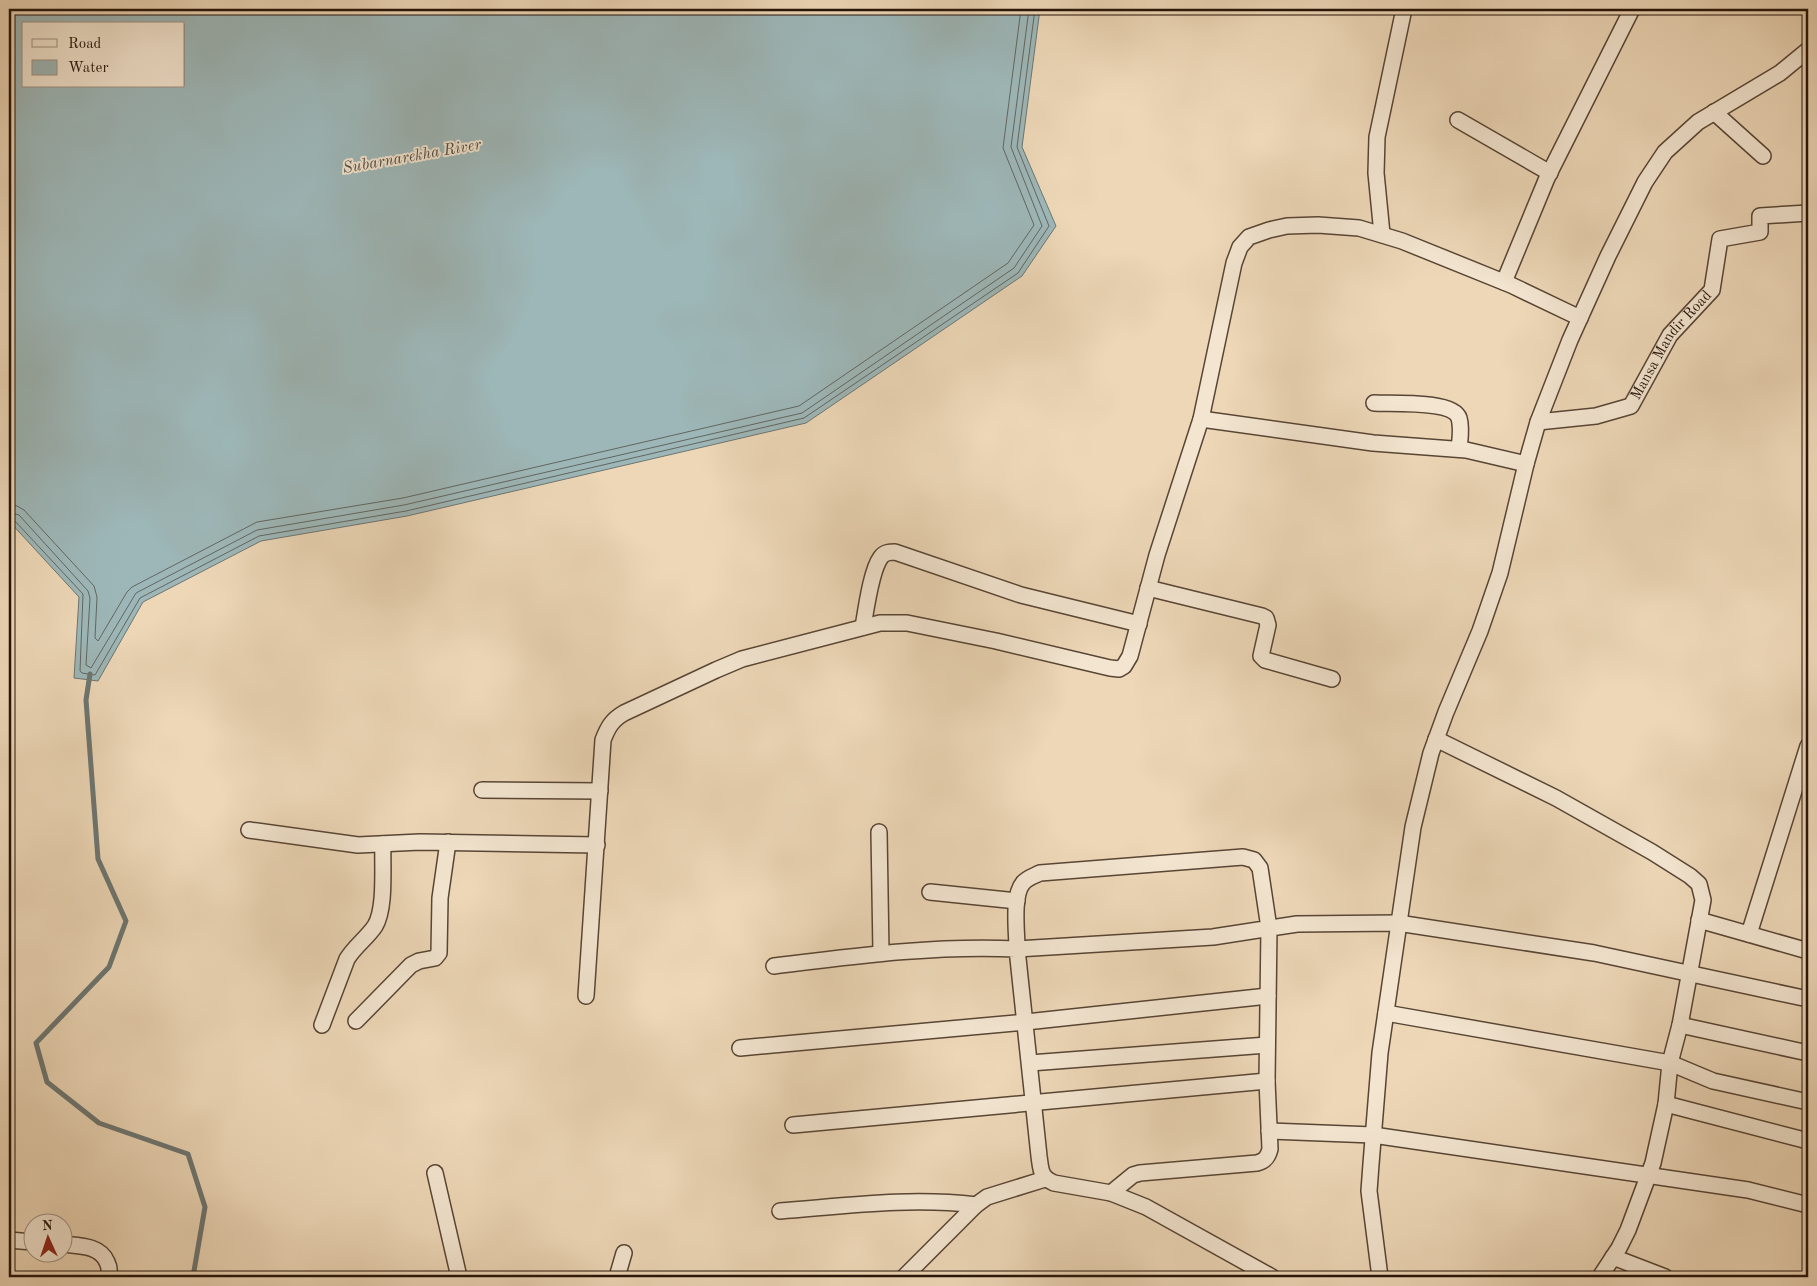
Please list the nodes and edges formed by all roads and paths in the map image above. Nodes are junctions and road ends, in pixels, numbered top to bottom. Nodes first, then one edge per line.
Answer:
1 (1404, 9) edge
2 (1632, 9) edge
3 (1808, 50) edge
4 (1714, 112) junction
5 (1458, 120) dead end
6 (1763, 156) dead end
7 (1550, 173) junction
8 (1808, 213) edge
9 (1382, 234) junction
10 (1504, 282) junction
11 (1580, 318) junction
12 (1374, 403) dead end
13 (1200, 419) junction
14 (1538, 422) junction
15 (1459, 449) junction
16 (1526, 464) junction
17 (1148, 588) junction
18 (1139, 624) junction
19 (863, 626) junction
20 (1332, 678) dead end
21 (1436, 739) junction
22 (1808, 746) edge
23 (482, 790) dead end
24 (600, 791) junction
25 (249, 830) dead end
26 (879, 832) dead end
27 (448, 842) junction
28 (383, 844) junction
29 (597, 845) junction
30 (930, 892) dead end
31 (1017, 901) junction
32 (1699, 920) junction
33 (1398, 923) junction
34 (1269, 928) junction
35 (1749, 934) junction
36 (1017, 949) junction
37 (1808, 951) edge
38 (882, 953) junction
39 (774, 966) dead end
40 (1690, 973) junction
41 (586, 996) dead end
42 (1268, 996) junction
43 (1808, 999) edge
44 (1386, 1013) junction
45 (356, 1021) dead end
46 (1026, 1022) junction
47 (322, 1025) dead end
48 (1680, 1025) junction
49 (1267, 1045) junction
50 (740, 1048) dead end
51 (1808, 1053) edge
52 (1030, 1063) junction
53 (1670, 1063) junction
54 (1267, 1081) junction
55 (1808, 1102) edge
56 (1034, 1103) junction
57 (1666, 1104) junction
58 (793, 1125) dead end
59 (1269, 1131) junction
60 (1373, 1135) junction
61 (1808, 1141) edge
62 (435, 1174) dead end
63 (1649, 1174) junction
64 (1045, 1179) junction
65 (1111, 1193) junction
66 (976, 1204) junction
67 (1808, 1205) edge
68 (780, 1210) dead end
69 (9, 1240) edge
70 (22, 1241) edge
71 (72, 1246) edge
72 (624, 1253) dead end
73 (1613, 1257) junction
74 (108, 1277) edge
75 (459, 1277) edge
76 (617, 1277) edge
77 (904, 1277) edge
78 (1272, 1277) edge
79 (1380, 1277) edge
80 (1600, 1277) edge
81 (1665, 1277) edge

1 - 9 street
2 - 7 street
3 - 4 street
4 - 6 street
4 - 11 street
5 - 7 street
7 - 10 street
8 - 14 street, Mansa Mandir Road
9 - 10 street
9 - 13 street
10 - 11 street
11 - 14 street
12 - 15 street
13 - 15 street
13 - 17 street
14 - 16 street
15 - 16 street
16 - 21 street
17 - 18 street
17 - 20 street
18 - 19 street
18 - 19 street
19 - 24 street
21 - 32 street
21 - 33 street
22 - 35 street
23 - 24 street
24 - 29 street
25 - 28 street
26 - 38 street
27 - 28 street
27 - 29 street
27 - 45 street
28 - 47 street
29 - 41 street
30 - 31 street
31 - 34 street
31 - 36 street
32 - 35 street
32 - 40 street
33 - 34 street
33 - 40 street
33 - 44 street
34 - 36 street
34 - 42 street
35 - 37 street
36 - 38 street
36 - 46 street
38 - 39 street
40 - 43 street
40 - 48 street
42 - 46 street
42 - 49 street
44 - 53 street
44 - 60 street
46 - 50 street
46 - 52 street
48 - 51 street
48 - 53 street
49 - 52 street
49 - 54 street
52 - 56 street
53 - 55 street
53 - 57 street
54 - 56 street
54 - 59 street
56 - 58 street
56 - 64 street
57 - 61 street
57 - 63 street
59 - 60 street
59 - 65 street
60 - 63 street
60 - 79 street
62 - 75 street
63 - 67 street
63 - 73 street
64 - 65 street
64 - 66 street
65 - 78 street
66 - 68 street
66 - 77 street
69 - 70 street
71 - 74 street
72 - 76 street
73 - 80 street
73 - 81 street

